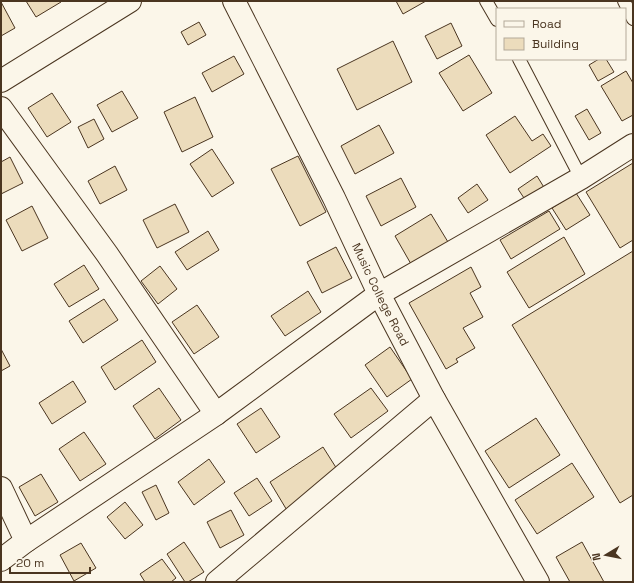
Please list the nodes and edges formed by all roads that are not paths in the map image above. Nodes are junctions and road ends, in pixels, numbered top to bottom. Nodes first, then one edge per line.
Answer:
1 (130, 1) edge
2 (234, 1) edge
3 (486, 1) edge
4 (624, 1) edge
5 (496, 18) edge
6 (633, 19) edge
7 (520, 60) edge
8 (1, 81) edge
9 (1, 108) edge
10 (633, 145) edge
11 (581, 178) junction
12 (379, 294) junction
13 (434, 399) junction
14 (216, 414) junction
15 (1, 488) edge
16 (26, 541) junction
17 (1, 560) edge
18 (217, 582) edge
19 (538, 582) edge

1 - 8 street
2 - 12 street, Music College Road
3 - 5 lane
4 - 6 lane
7 - 11 lane
9 - 14 street
10 - 11 street
11 - 12 street
12 - 13 street, Music College Road
12 - 14 street
13 - 18 street
13 - 19 street, Music College Road
14 - 16 street
15 - 16 street
16 - 17 street

